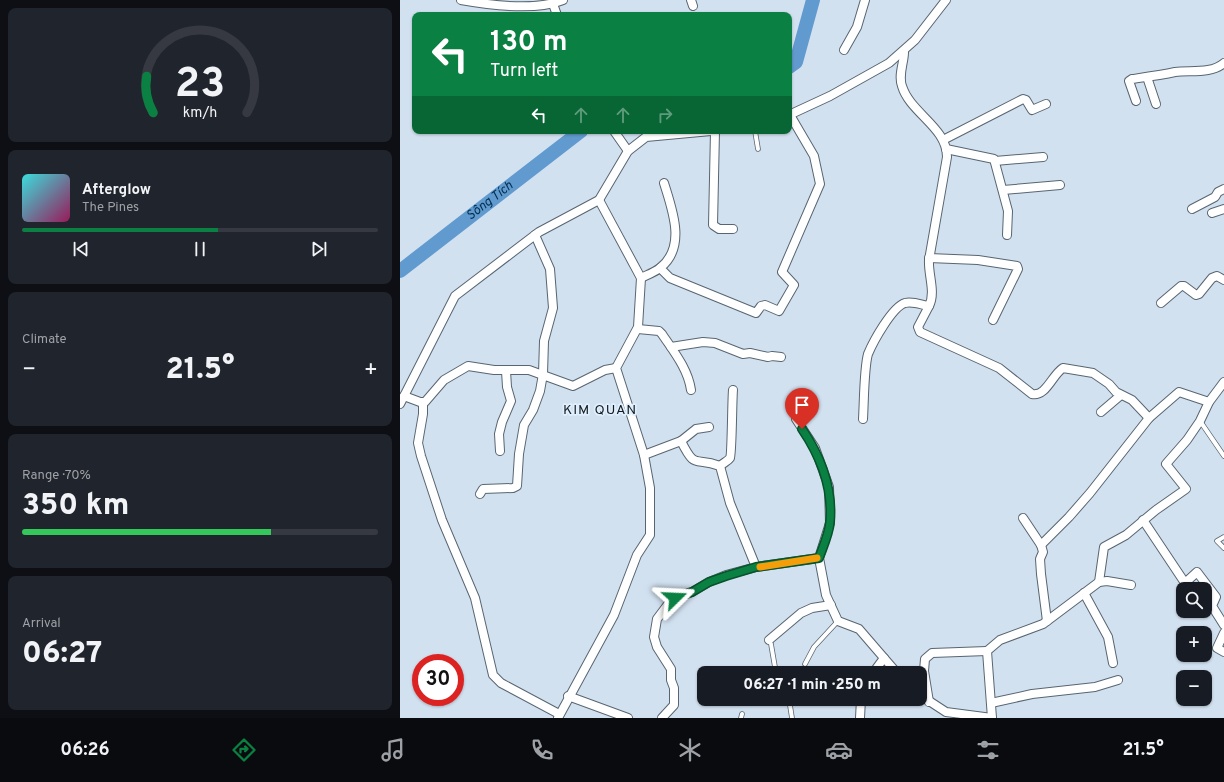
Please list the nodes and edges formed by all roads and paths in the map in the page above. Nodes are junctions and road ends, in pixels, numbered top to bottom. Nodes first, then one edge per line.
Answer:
1 (461, 0) edge
2 (563, 0) edge
3 (865, 0) edge
4 (946, 0) edge
5 (553, 4) junction
6 (556, 12) edge
7 (844, 50) dead end
8 (904, 52) junction
9 (1224, 63) edge
10 (1147, 77) junction
11 (1136, 101) dead end
12 (1046, 104) dead end
13 (1156, 104) dead end
14 (792, 114) edge
15 (792, 120) edge
16 (616, 134) edge
17 (678, 134) edge
18 (716, 134) edge
19 (756, 134) edge
20 (943, 140) junction
21 (626, 148) junction
22 (758, 149) dead end
23 (946, 149) junction
24 (1043, 157) dead end
25 (995, 161) junction
26 (664, 183) dead end
27 (1060, 185) dead end
28 (1224, 189) edge
29 (1003, 190) junction
30 (599, 200) junction
31 (1192, 209) dead end
32 (1224, 209) edge
33 (1212, 213) dead end
34 (733, 229) dead end
35 (535, 235) junction
36 (1007, 235) dead end
37 (929, 258) junction
38 (660, 268) junction
39 (641, 278) junction
40 (1224, 280) edge
41 (1161, 303) dead end
42 (930, 306) junction
43 (994, 320) dead end
44 (638, 328) junction
45 (671, 347) junction
46 (782, 357) dead end
47 (616, 368) junction
48 (506, 371) junction
49 (543, 374) junction
50 (1224, 384) edge
51 (691, 390) dead end
52 (733, 390) dead end
53 (1121, 395) junction
54 (402, 400) edge
55 (422, 402) junction
56 (1209, 402) junction
57 (1101, 412) dead end
58 (1149, 418) junction
59 (796, 419) dead end
60 (863, 419) dead end
61 (1200, 421) junction
62 (709, 428) dead end
63 (680, 441) junction
64 (500, 451) dead end
65 (644, 455) junction
66 (1224, 456) edge
67 (720, 466) junction
68 (480, 494) dead end
69 (1023, 518) dead end
70 (1143, 520) junction
71 (1224, 537) edge
72 (1041, 545) junction
73 (1224, 548) edge
74 (819, 558) junction
75 (756, 567) junction
76 (1099, 582) junction
77 (1131, 585) dead end
78 (1084, 593) junction
79 (831, 605) junction
80 (838, 621) junction
81 (1047, 621) junction
82 (1224, 625) edge
83 (1224, 633) edge
84 (770, 642) joint
85 (987, 651) junction
86 (1224, 652) edge
87 (884, 658) junction
88 (1113, 662) dead end
89 (805, 664) dead end
90 (775, 666) edge
91 (878, 666) edge
92 (891, 666) edge
93 (1118, 680) dead end
94 (568, 696) junction
95 (929, 702) joint
96 (991, 703) junction
97 (790, 706) edge
98 (861, 706) edge
99 (559, 716) edge
100 (628, 718) edge
101 (662, 718) edge
102 (792, 718) edge
103 (860, 718) edge
104 (992, 718) edge

1 - 5 street
2 - 5 street
3 - 7 street
4 - 8 street
5 - 6 street
8 - 14 street
8 - 20 street
9 - 10 street
10 - 11 street
10 - 13 street
12 - 20 street
15 - 38 street
16 - 21 street
17 - 21 street
18 - 34 street
19 - 22 lane
20 - 23 street
21 - 30 street
23 - 25 street
23 - 37 street
24 - 25 street
25 - 29 street
26 - 38 street
27 - 29 street
28 - 31 street
29 - 36 street
30 - 35 street
30 - 39 street
32 - 33 street
35 - 49 street
35 - 54 street
37 - 42 street
37 - 43 street
38 - 39 street
39 - 44 street
40 - 41 street
42 - 53 street
42 - 60 street
44 - 45 street
44 - 47 street
45 - 46 street
45 - 51 street
47 - 49 street
47 - 65 street
48 - 49 street
48 - 55 street
48 - 64 street
49 - 68 street
50 - 56 street
52 - 67 street
53 - 57 street
53 - 58 street
54 - 55 street
55 - 99 street
56 - 58 street
56 - 61 street
58 - 72 street
59 - 74 street
61 - 66 lane
61 - 70 street
62 - 63 street
63 - 65 street
63 - 67 street
65 - 94 street
67 - 75 street
69 - 72 street
70 - 76 street
70 - 82 street
71 - 73 lane
72 - 81 street
74 - 75 street
74 - 79 street
75 - 101 street
76 - 77 street
76 - 78 street
78 - 81 street
78 - 88 street
79 - 80 street
79 - 84 street
80 - 87 street
80 - 89 lane
81 - 85 street
83 - 86 street
84 - 90 lane
85 - 95 street
85 - 96 street
87 - 91 street
87 - 92 street
93 - 96 street
94 - 99 street
94 - 100 street
95 - 104 street
96 - 104 street
97 - 102 lane
98 - 103 street

